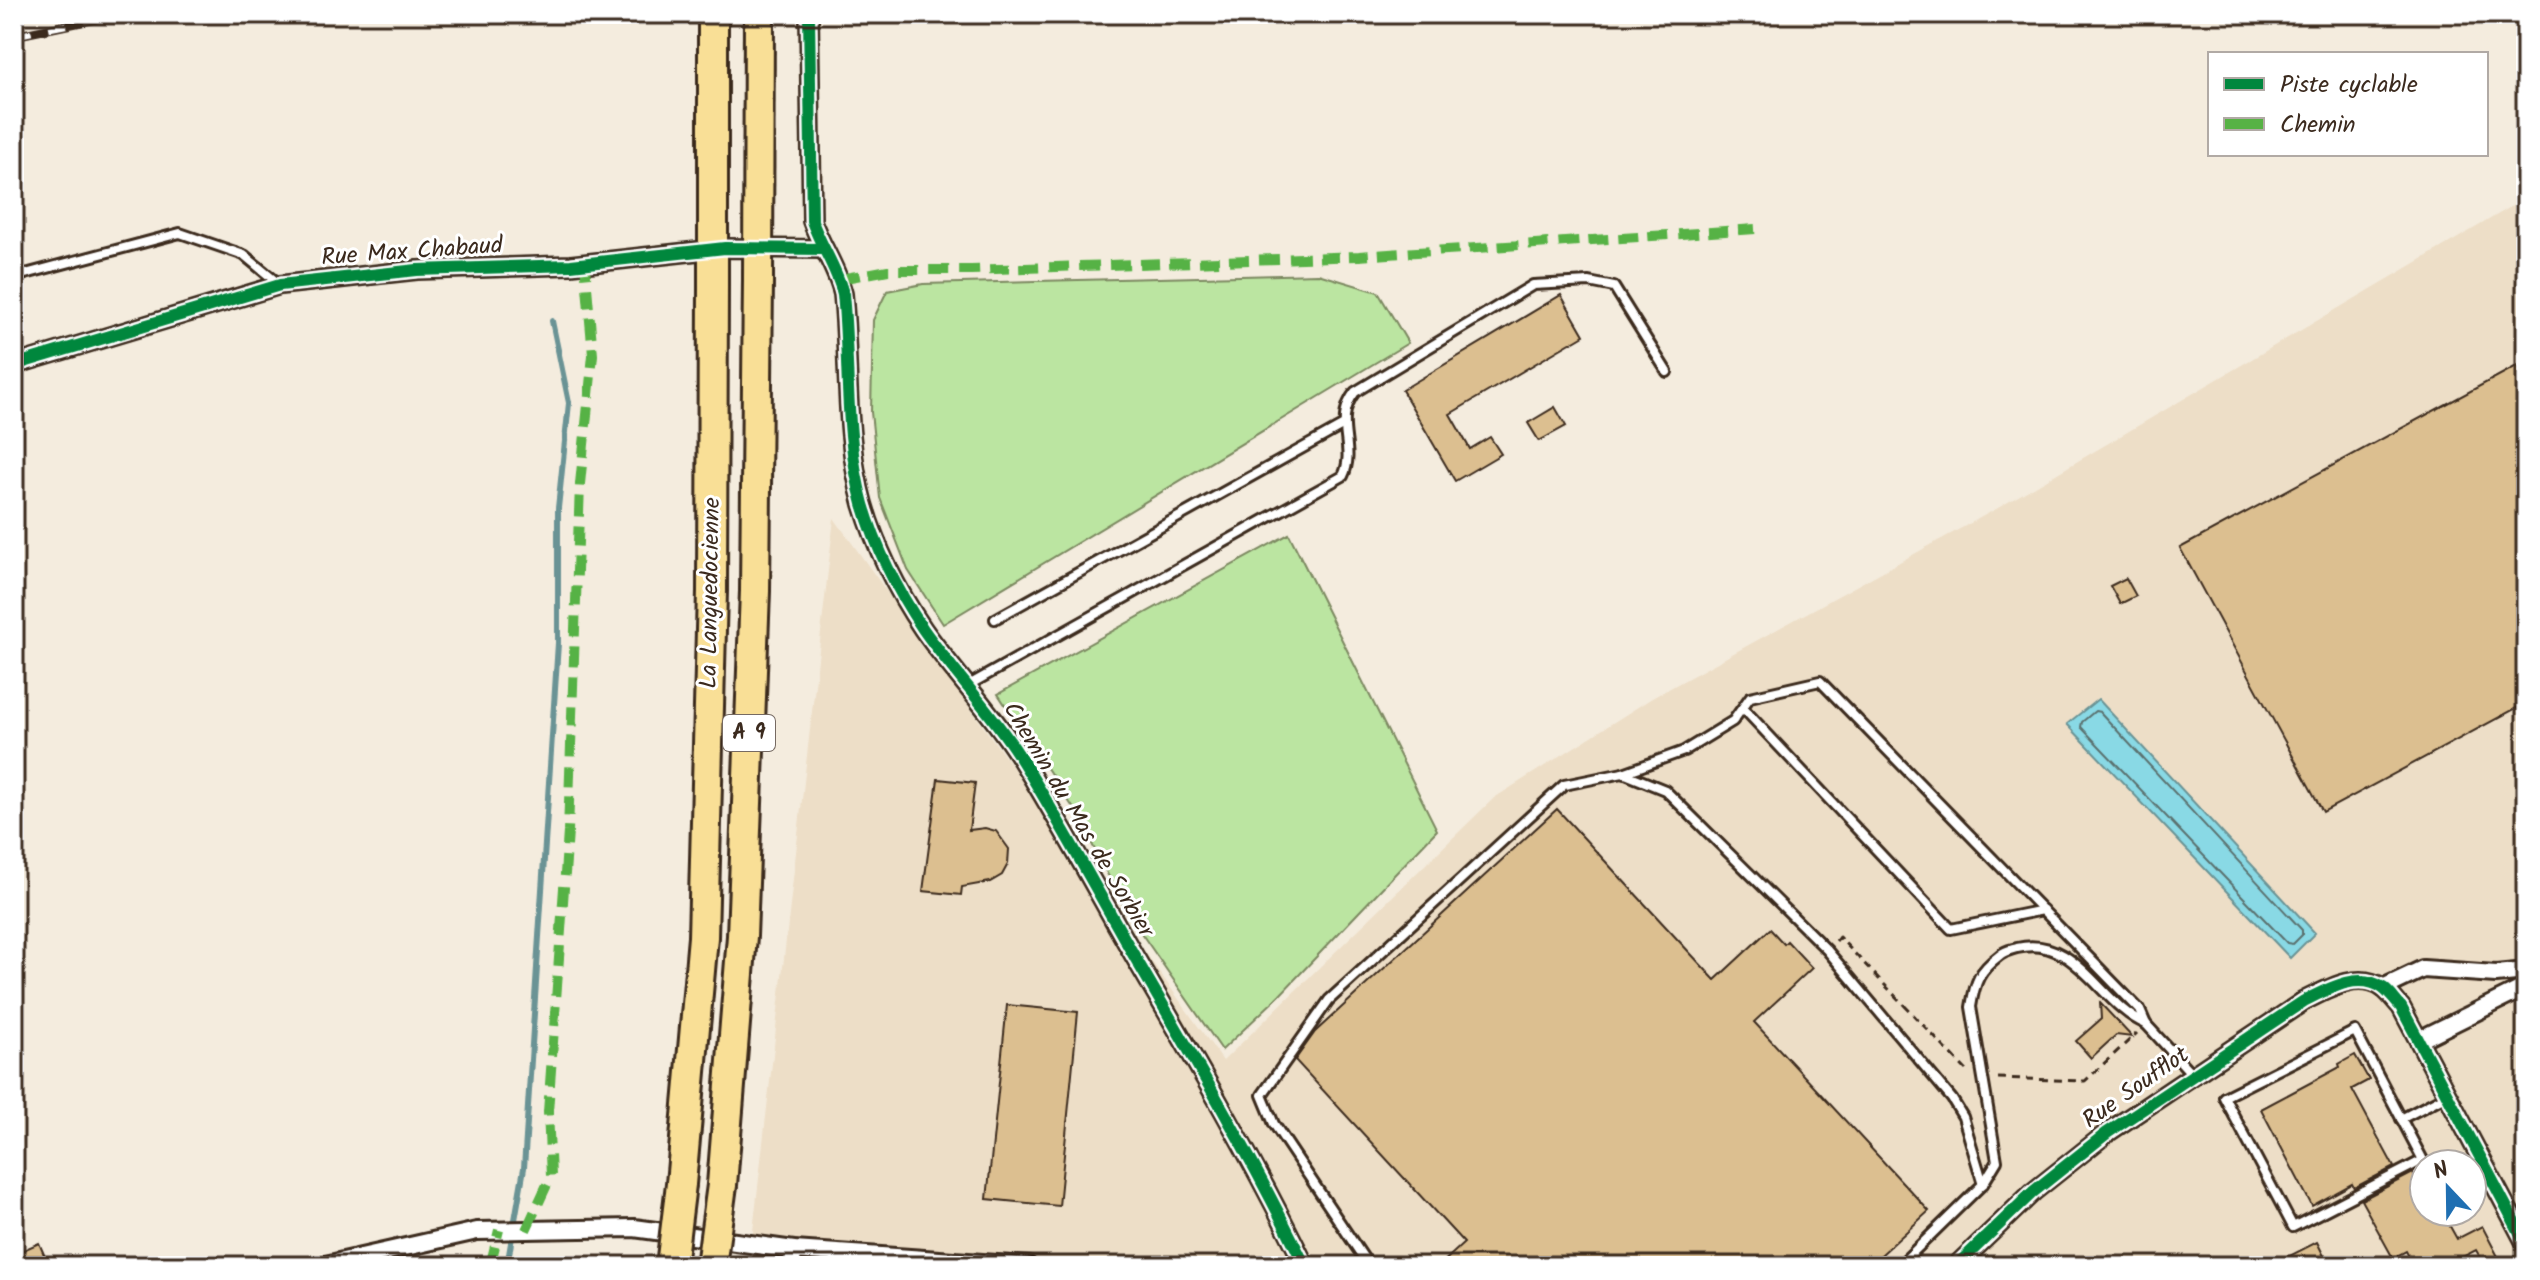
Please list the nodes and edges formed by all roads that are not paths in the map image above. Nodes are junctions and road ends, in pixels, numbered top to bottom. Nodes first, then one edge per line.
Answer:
1 (713, 14) edge
2 (759, 14) edge
3 (809, 14) edge
4 (824, 249) junction
5 (14, 277) edge
6 (280, 285) junction
7 (14, 365) edge
8 (1667, 372) dead end
9 (1344, 425) junction
10 (995, 619) dead end
11 (967, 686) junction
12 (1743, 708) junction
13 (1623, 773) junction
14 (2043, 910) junction
15 (2526, 971) edge
16 (2526, 987) edge
17 (2383, 988) junction
18 (2146, 1024) junction
19 (2419, 1040) junction
20 (2192, 1074) junction
21 (2447, 1094) junction
22 (2401, 1119) junction
23 (1983, 1184) junction
24 (2526, 1244) edge
25 (792, 1258) edge
26 (321, 1266) edge
27 (671, 1266) edge
28 (711, 1266) edge
29 (1028, 1266) edge
30 (1305, 1266) edge
31 (1369, 1266) edge
32 (1899, 1266) edge
33 (1956, 1266) edge

1 - 27 highway, La Languedocienne / A 9, bridge
2 - 28 highway, La Languedocienne / A 9, bridge
3 - 4 street, Chemin du Mas de Sorbier
4 - 6 street, Rue Max Chabaud
4 - 11 street, Chemin du Mas de Sorbier
5 - 6 lane
6 - 7 street, Rue Max Chabaud
8 - 9 lane
9 - 10 lane
9 - 11 lane
11 - 30 street, Chemin du Mas de Sorbier
12 - 13 lane
12 - 14 lane
12 - 14 lane
13 - 23 lane
13 - 31 lane
14 - 18 lane
15 - 17 street
16 - 19 street
17 - 19 street
17 - 20 street, Rue Soufflot
18 - 20 lane
18 - 23 lane
19 - 21 street
20 - 33 street, Rue Soufflot
21 - 22 lane
21 - 24 street
22 - 22 lane
23 - 32 lane
25 - 26 street
25 - 29 street

